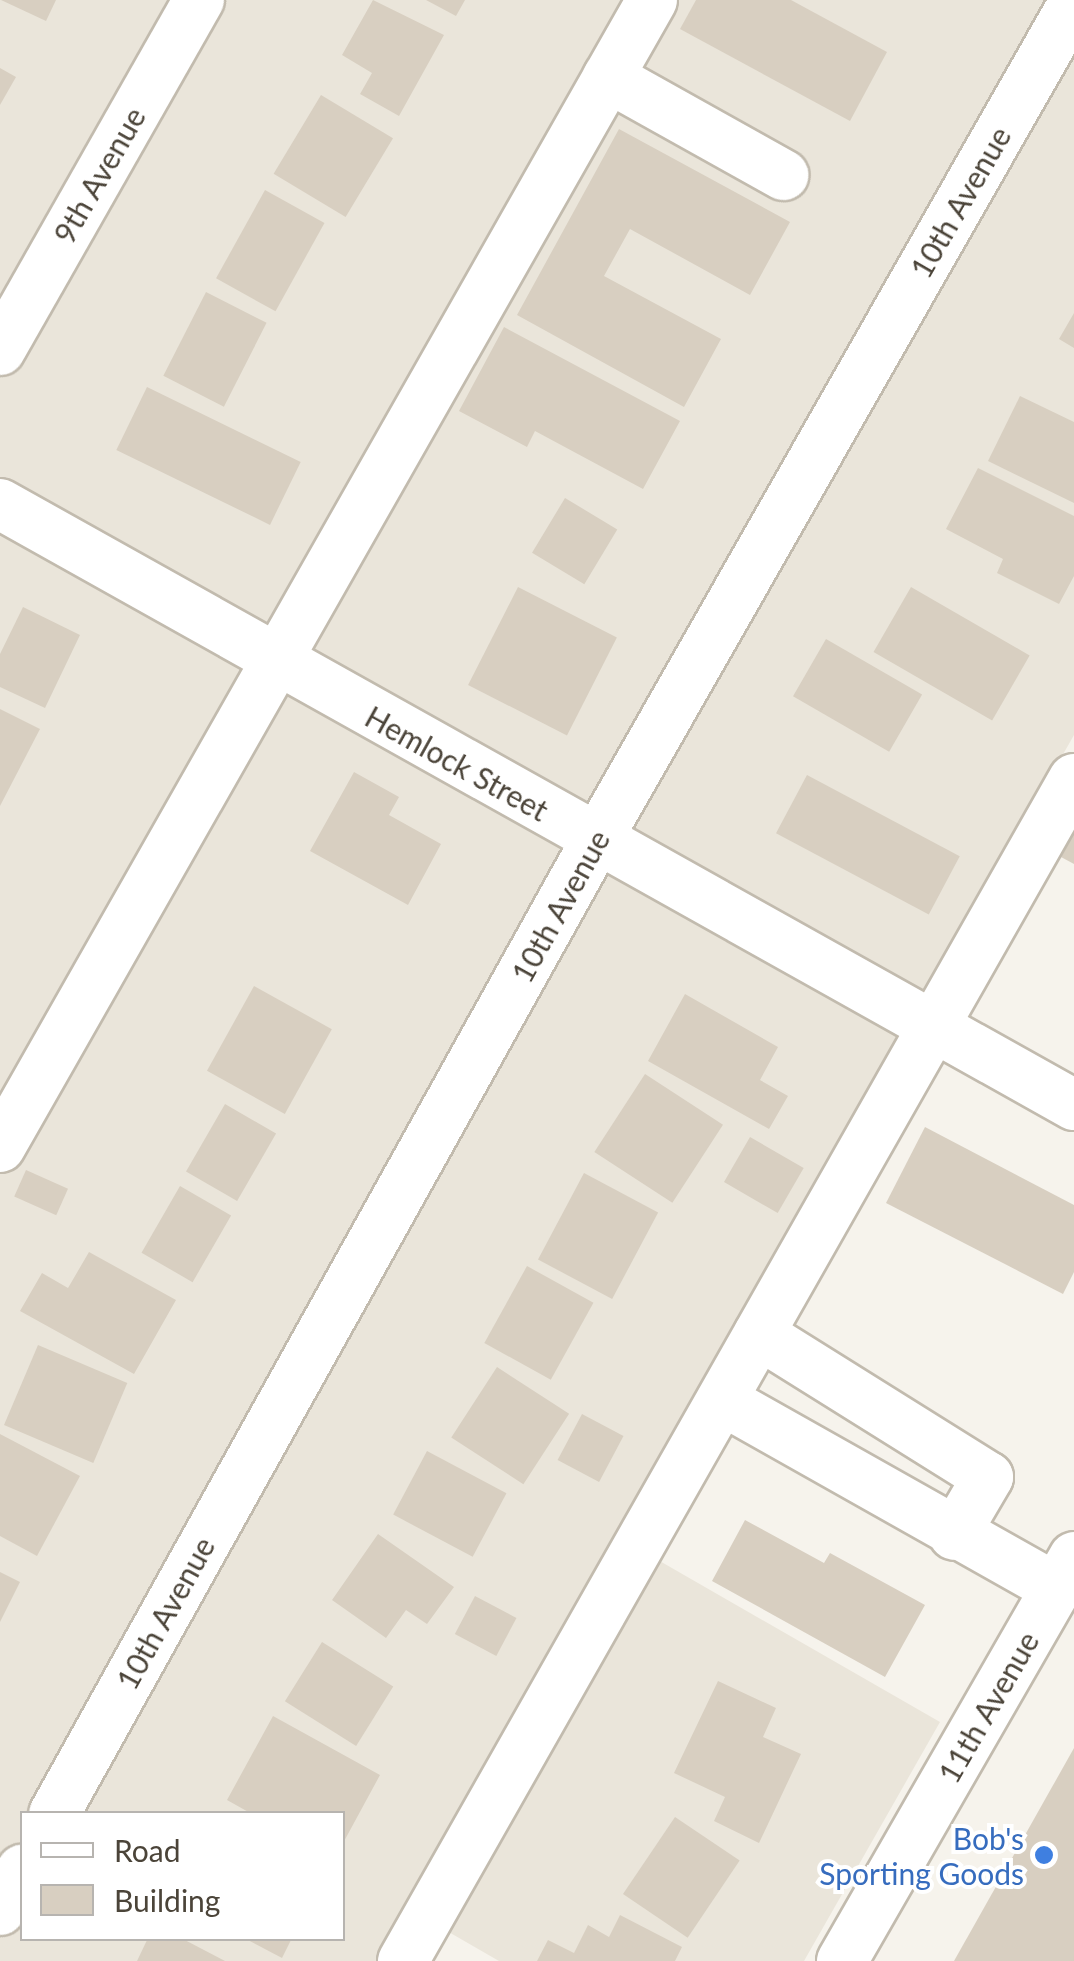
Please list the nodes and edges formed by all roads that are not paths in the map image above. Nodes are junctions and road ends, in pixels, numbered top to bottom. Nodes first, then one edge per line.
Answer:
1 (199, 0) edge
2 (652, 0) edge
3 (1074, 3) edge
4 (608, 77) junction
5 (783, 176) dead end
6 (0, 350) edge
7 (0, 504) edge
8 (276, 661) junction
9 (1074, 779) edge
10 (596, 841) junction
11 (933, 1028) junction
12 (1074, 1105) edge
13 (0, 1147) edge
14 (759, 1334) junction
15 (722, 1400) junction
16 (954, 1535) junction
17 (1065, 1572) edge
18 (56, 1811) edge
19 (20, 1874) edge
20 (0, 1910) edge
21 (403, 1961) edge
22 (842, 1961) edge

1 - 6 street, 9th Avenue
2 - 4 street
3 - 10 street, 10th Avenue
4 - 5 street
4 - 8 street
7 - 8 street, Hemlock Street
8 - 10 street, Hemlock Street
8 - 13 street
9 - 11 street
10 - 11 street, Hemlock Street
10 - 18 street, 10th Avenue
11 - 12 street, Hemlock Street
11 - 14 street
14 - 15 street
14 - 16 street
15 - 16 street
15 - 21 street
16 - 17 street
17 - 22 street, 11th Avenue
19 - 20 street

